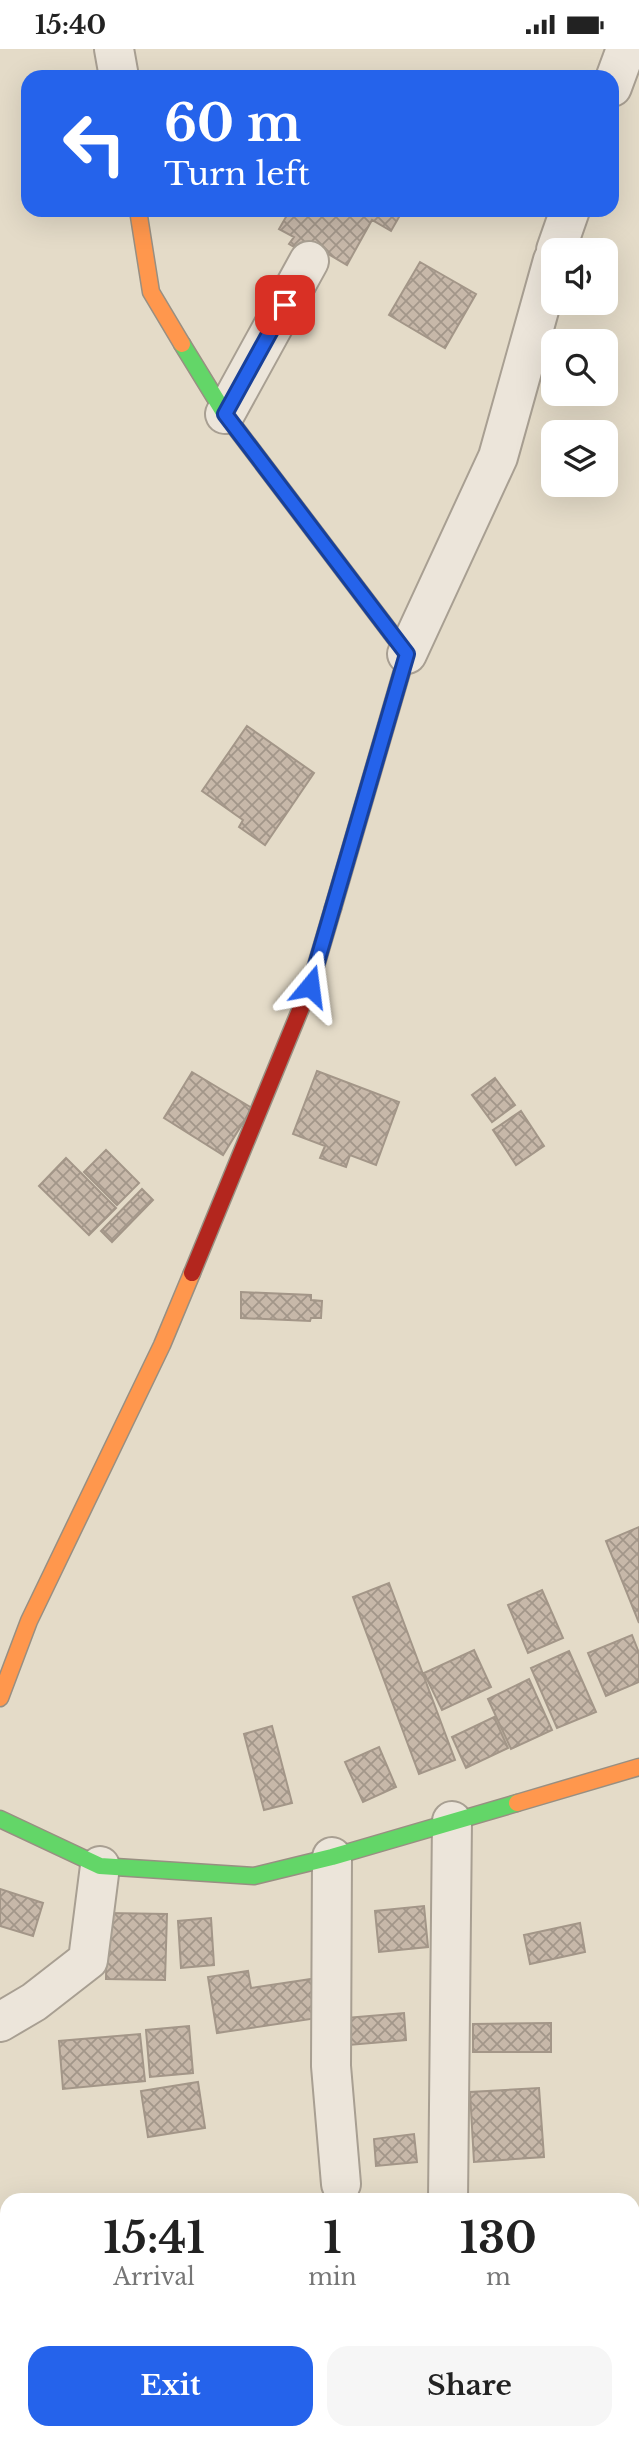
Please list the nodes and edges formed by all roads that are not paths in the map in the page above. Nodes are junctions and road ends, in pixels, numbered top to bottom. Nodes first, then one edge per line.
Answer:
1 (114, 49) edge
2 (626, 49) edge
3 (117, 70) edge
4 (618, 70) edge
5 (139, 217) edge
6 (568, 217) edge
7 (560, 238) edge
8 (309, 261) dead end
9 (541, 303) edge
10 (225, 414) junction
11 (407, 654) junction
12 (0, 1698) edge
13 (639, 1767) edge
14 (0, 1819) edge
15 (452, 1821) junction
16 (332, 1857) junction
17 (100, 1866) junction
18 (0, 2022) edge
19 (341, 2184) dead end
20 (448, 2193) edge

1 - 3 street
2 - 4 street
5 - 10 street
6 - 7 street
8 - 10 street
9 - 11 street
10 - 11 street
11 - 12 street
13 - 15 street
14 - 17 street
15 - 16 street
15 - 20 street
16 - 17 street
16 - 19 street
17 - 18 street

